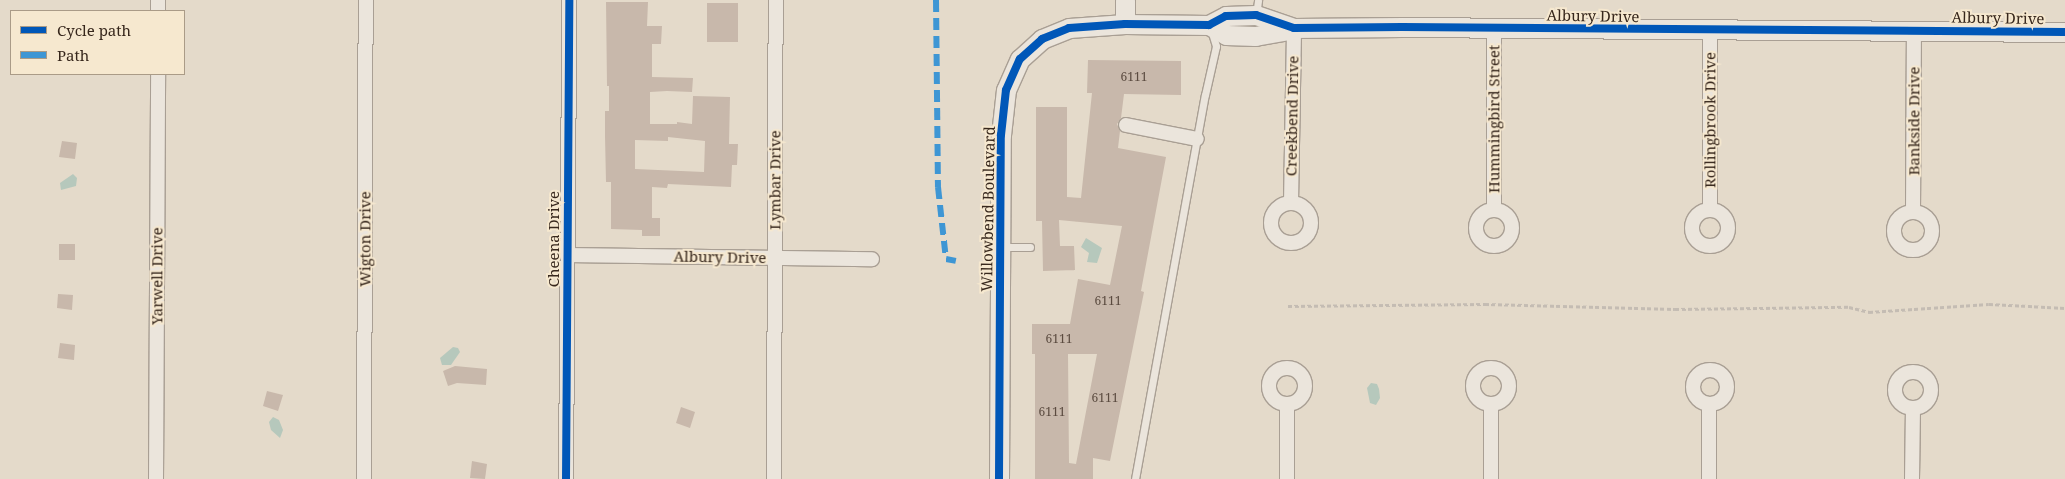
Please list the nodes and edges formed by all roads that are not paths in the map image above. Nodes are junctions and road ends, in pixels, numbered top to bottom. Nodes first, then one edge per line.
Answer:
1 (366, 0) edge
2 (569, 0) edge
3 (776, 0) edge
4 (1125, 0) edge
5 (1257, 8) edge
6 (1125, 24) junction
7 (1209, 25) junction
8 (1294, 28) junction
9 (1494, 29) junction
10 (1710, 31) junction
11 (1914, 31) junction
12 (2065, 32) edge
13 (158, 75) edge
14 (1126, 125) dead end
15 (1197, 138) junction
16 (1291, 203) dead end
17 (1494, 210) dead end
18 (1710, 210) dead end
19 (1913, 212) dead end
20 (1000, 247) junction
21 (1030, 247) dead end
22 (567, 256) junction
23 (775, 258) junction
24 (872, 259) dead end
25 (1287, 404) dead end
26 (1491, 405) dead end
27 (1709, 405) dead end
28 (1913, 409) dead end
29 (156, 479) edge
30 (364, 479) edge
31 (566, 479) edge
32 (774, 479) edge
33 (999, 479) edge
34 (1135, 479) edge
35 (1287, 479) edge
36 (1491, 479) edge
37 (1708, 479) edge
38 (1912, 479) edge

1 - 30 street, Wigton Drive
2 - 22 street, Cheena Drive
3 - 23 street, Lymbar Drive
4 - 6 street
5 - 7 street, Albury Drive
5 - 8 street, Albury Drive
6 - 7 street, Albury Drive
6 - 20 street, Willowbend Boulevard
7 - 8 street
7 - 15 lane
8 - 9 street, Albury Drive
8 - 16 street, Creekbend Drive
9 - 10 street, Albury Drive
9 - 17 street, Hummingbird Street
10 - 11 street, Albury Drive
10 - 18 street, Rollingbrook Drive
11 - 12 street, Albury Drive
11 - 19 street, Bankside Drive
13 - 29 street, Yarwell Drive
14 - 15 street
15 - 34 lane
20 - 21 lane
20 - 33 street, Willowbend Boulevard
22 - 23 street, Albury Drive
22 - 31 street, Cheena Drive
23 - 24 street, Albury Drive
23 - 32 street, Lymbar Drive
25 - 35 street
26 - 36 street
27 - 37 street
28 - 38 street

